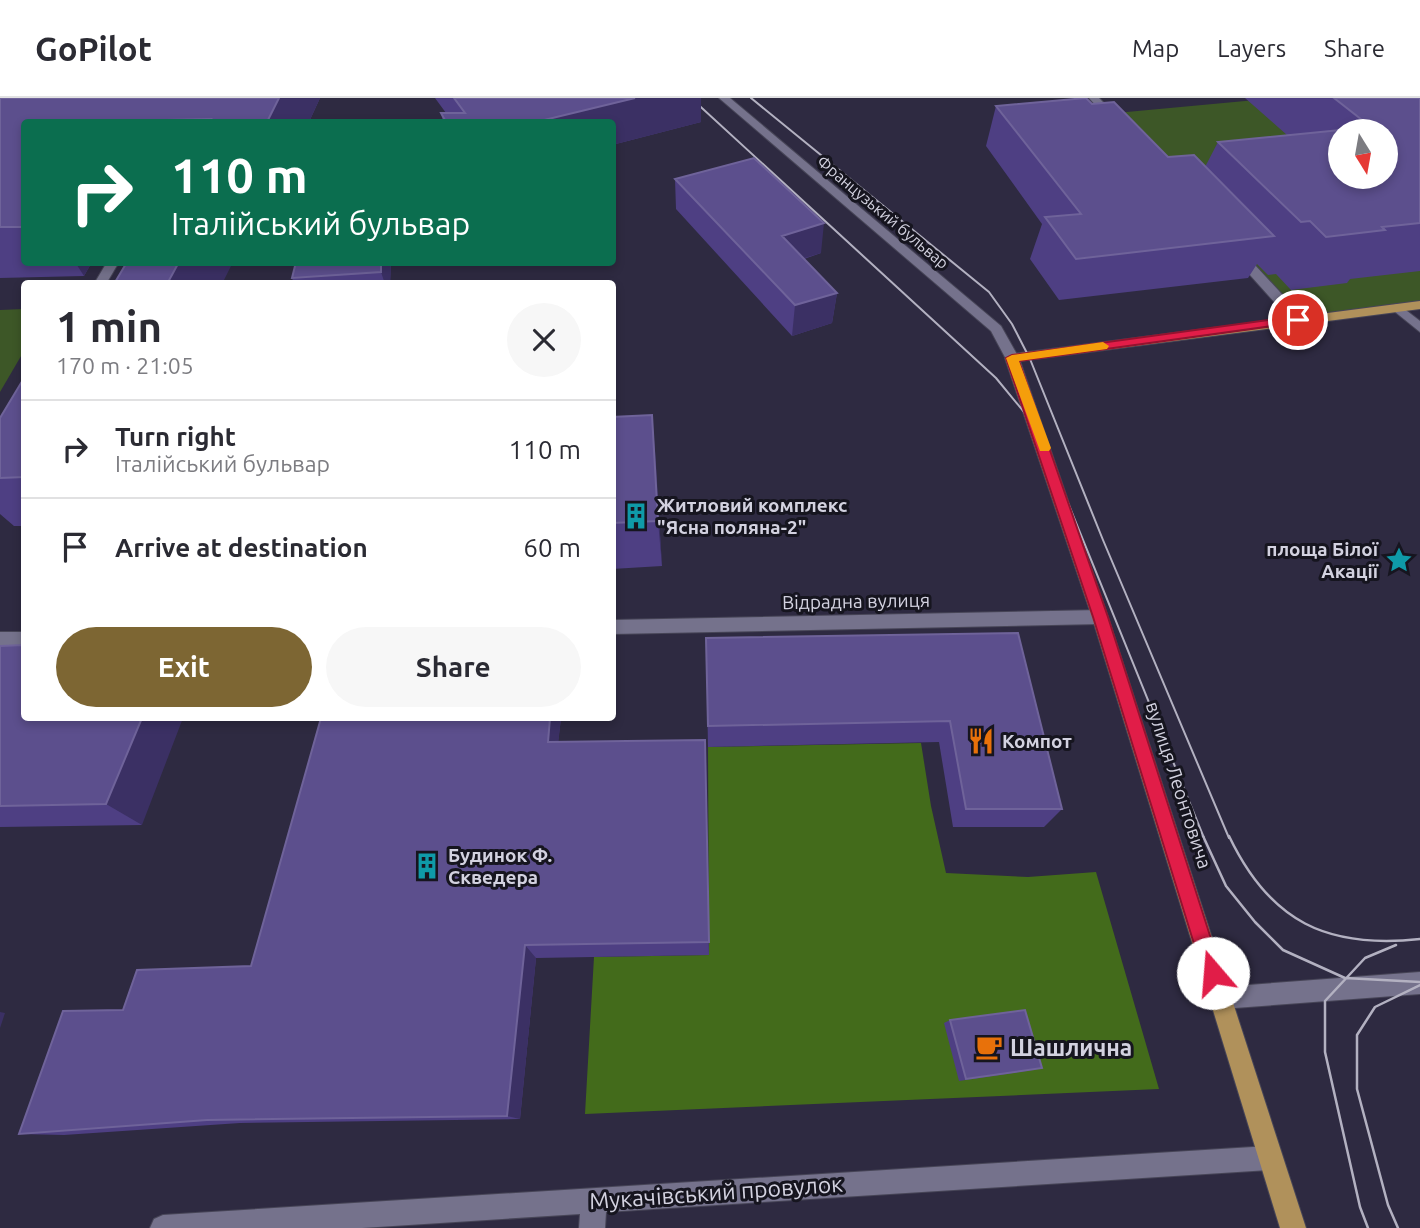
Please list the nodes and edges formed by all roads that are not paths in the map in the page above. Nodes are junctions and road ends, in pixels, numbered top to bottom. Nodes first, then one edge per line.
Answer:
1 (723, 98) edge
2 (1094, 98) edge
3 (1122, 128) edge
4 (1225, 240) edge
5 (1420, 305) edge
6 (1398, 308) junction
7 (1298, 320) junction
8 (1420, 328) edge
9 (1012, 358) junction
10 (1100, 617) junction
11 (616, 627) edge
12 (0, 639) edge
13 (21, 639) edge
14 (1420, 983) edge
15 (1221, 998) junction
16 (1269, 1158) junction
17 (594, 1200) junction
18 (163, 1228) edge
19 (592, 1228) edge
20 (1293, 1228) edge

1 - 9 street, Французький бульвар
2 - 3 street
4 - 7 street
5 - 6 main road
6 - 7 main road
6 - 8 street
7 - 9 main road
9 - 10 main road, вулиця Леонтовича
10 - 11 street, Відрадна вулиця
10 - 15 main road, вулиця Леонтовича
12 - 13 street
14 - 15 street
15 - 16 main road, вулиця Леонтовича
16 - 17 street, Мукачівський провулок
16 - 20 main road, вулиця Леонтовича
17 - 18 street, Мукачівський провулок
17 - 19 street

